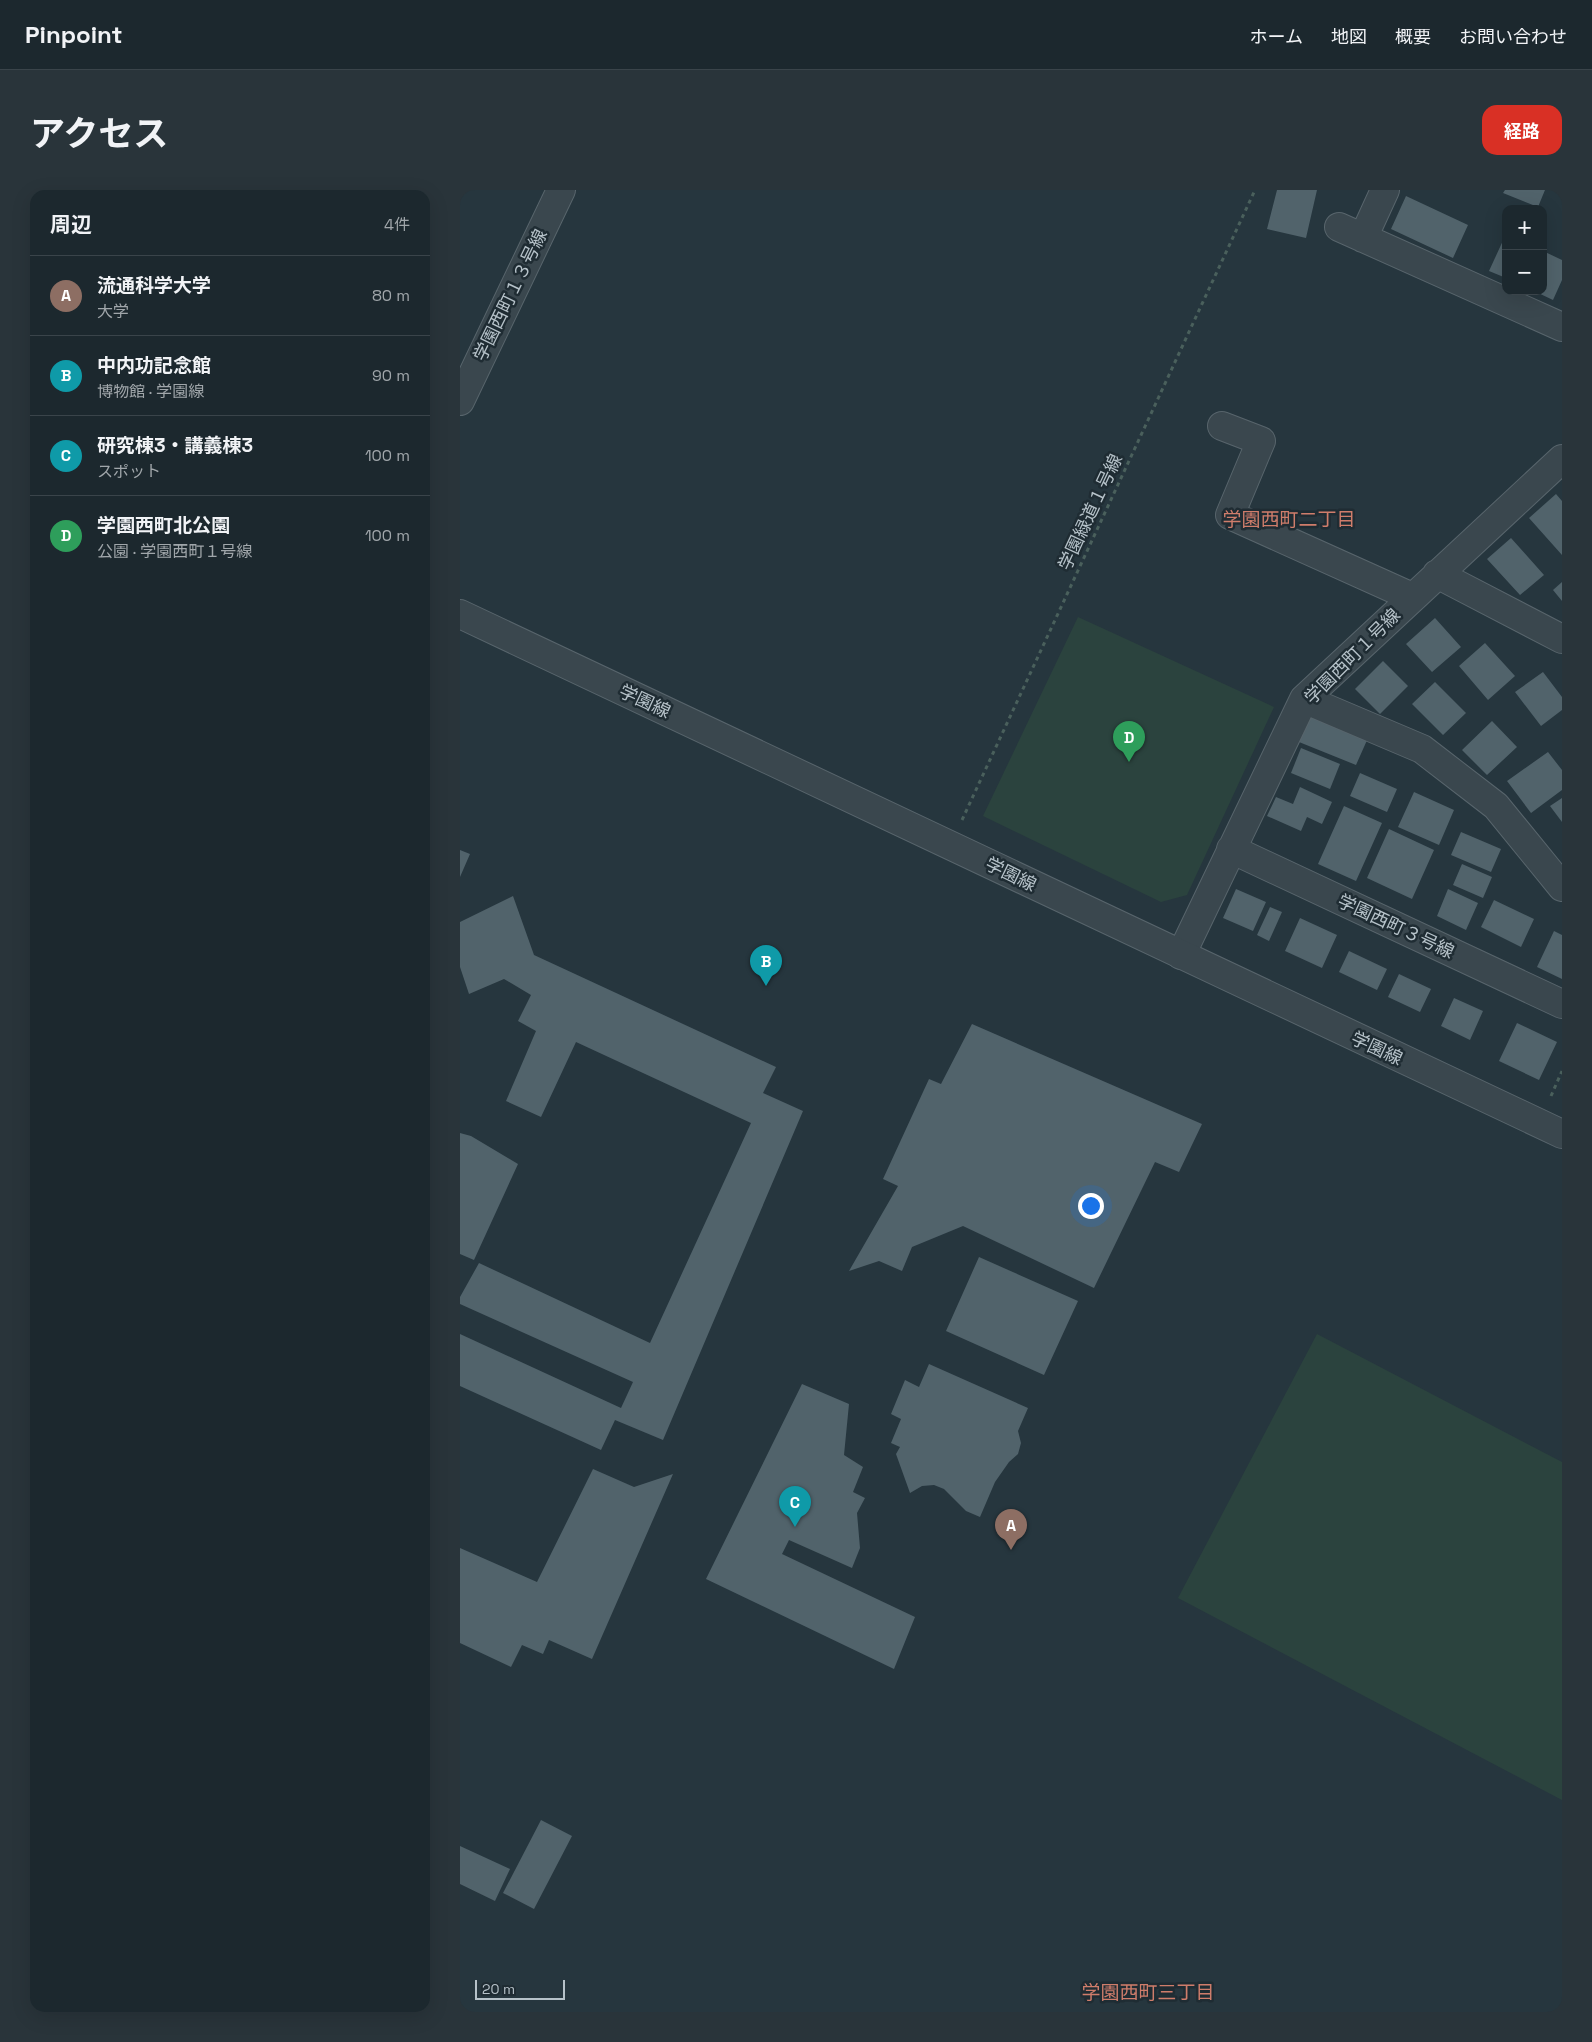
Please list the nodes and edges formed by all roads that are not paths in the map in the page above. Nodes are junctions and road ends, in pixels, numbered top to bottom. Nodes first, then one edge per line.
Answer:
1 (560, 190) edge
2 (1385, 190) edge
3 (1339, 227) dead end
4 (1363, 238) junction
5 (1562, 327) edge
6 (460, 401) edge
7 (1222, 426) dead end
8 (1562, 459) edge
9 (1438, 574) junction
10 (1412, 597) junction
11 (460, 614) edge
12 (1562, 639) edge
13 (1304, 699) junction
14 (1231, 849) junction
15 (1562, 887) edge
16 (1181, 955) junction
17 (1562, 1004) edge
18 (1562, 1134) edge

1 - 6 street, 学園西町１３号線
2 - 4 street
3 - 4 street
4 - 5 street
7 - 10 street
8 - 9 street, 学園西町１号線
9 - 10 street, 学園西町１号線
9 - 12 street
10 - 13 street, 学園西町１号線
11 - 16 street, 学園線
13 - 14 street, 学園西町１号線
13 - 15 street
14 - 16 street, 学園西町１号線
14 - 17 street, 学園西町３号線
16 - 18 street, 学園線

